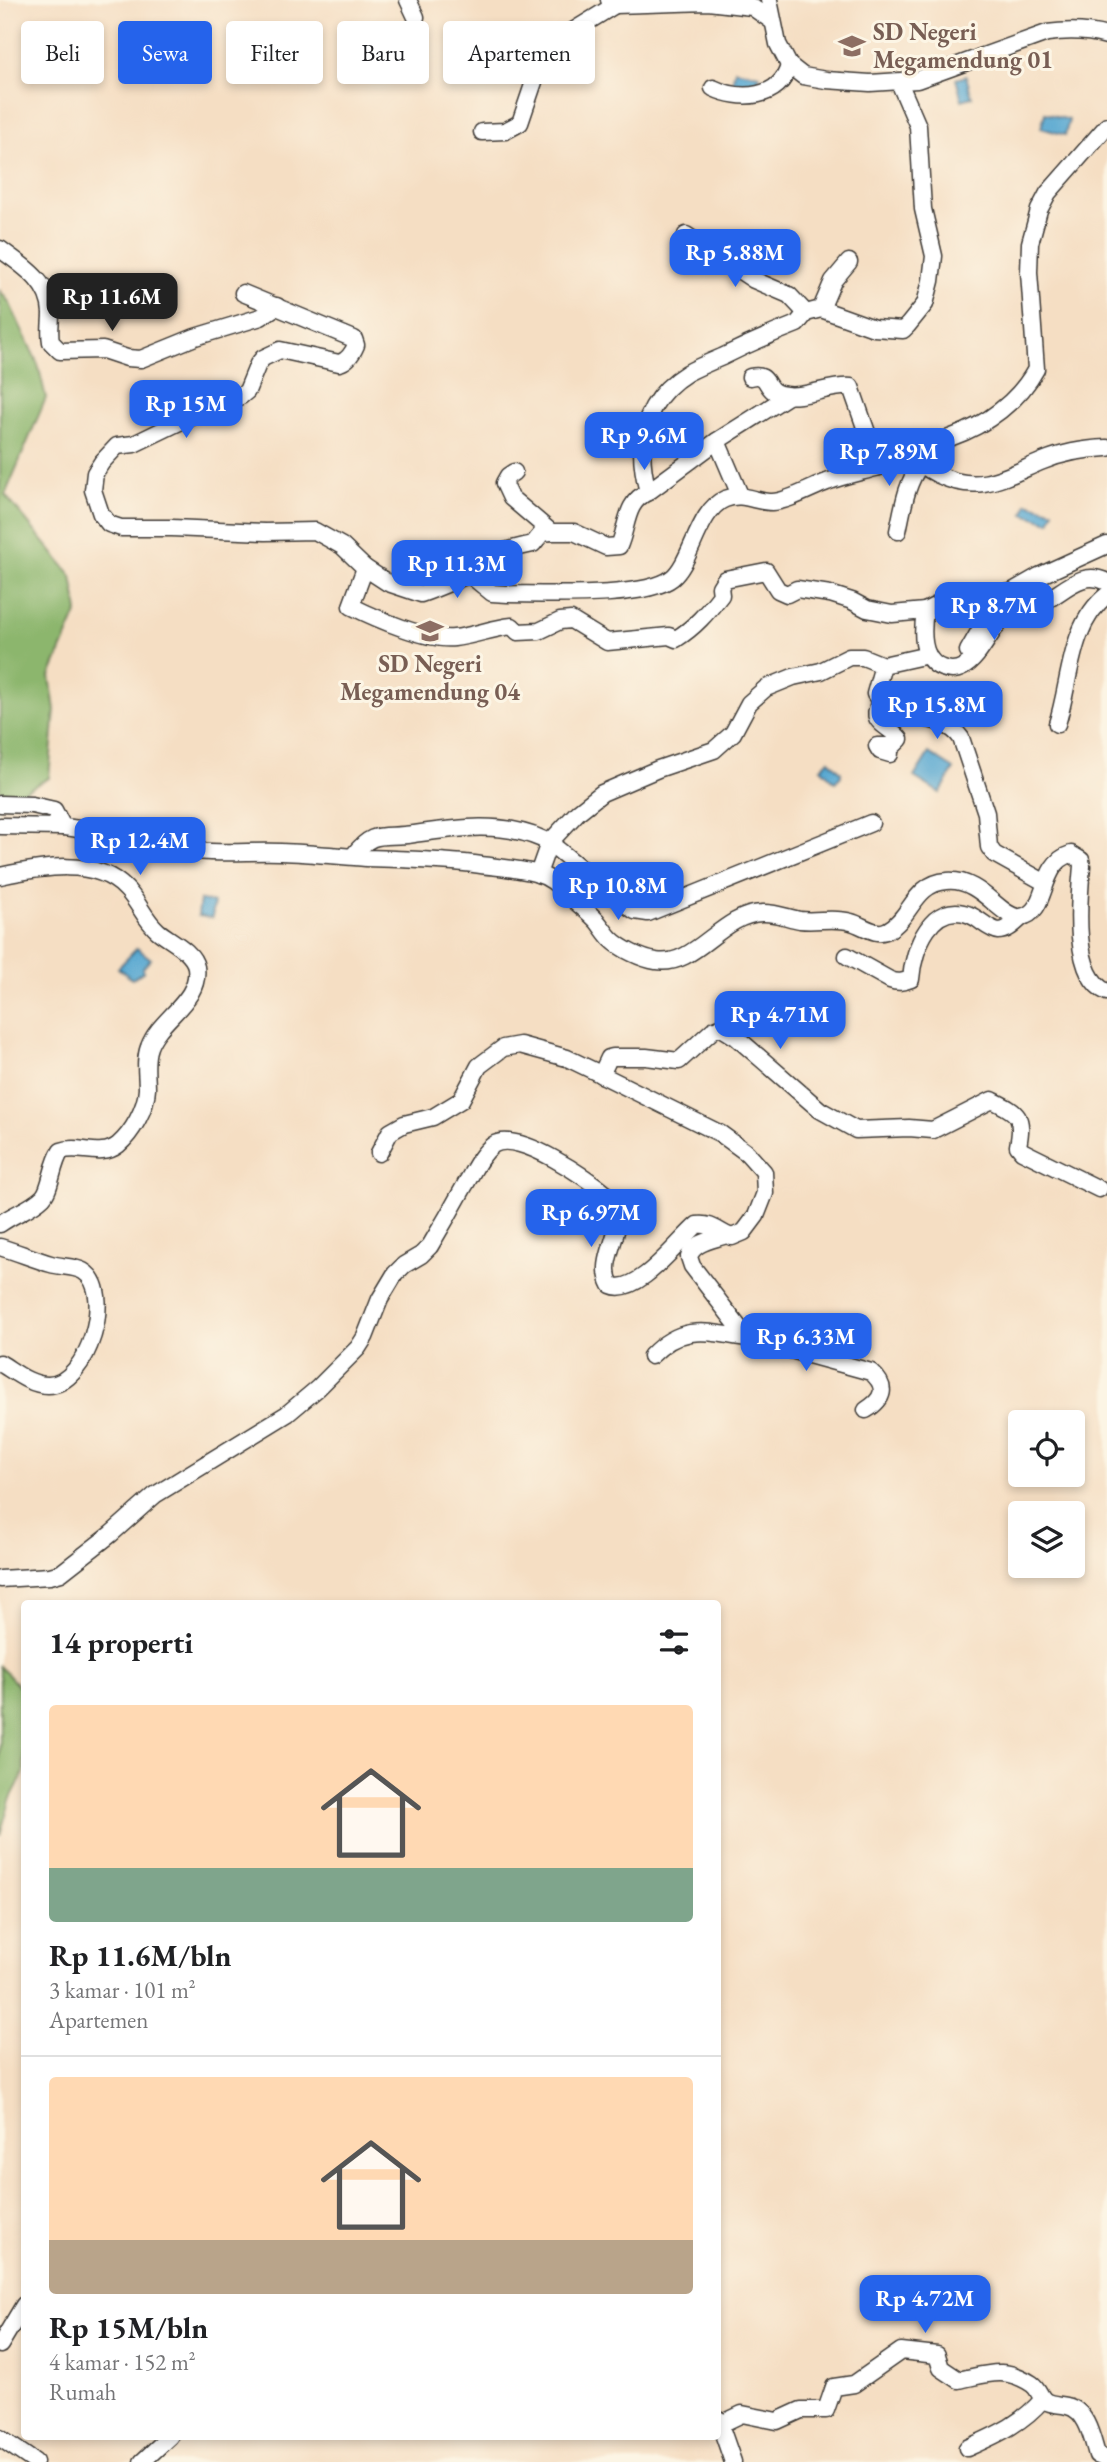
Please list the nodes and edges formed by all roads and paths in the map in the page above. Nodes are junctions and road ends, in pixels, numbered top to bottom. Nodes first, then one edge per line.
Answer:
1 (408, 0) edge
2 (769, 0) edge
3 (612, 2) edge
4 (416, 17) dead end
5 (772, 21) junction
6 (1107, 36) edge
7 (789, 65) junction
8 (900, 82) junction
9 (713, 88) dead end
10 (1107, 126) edge
11 (482, 132) dead end
12 (687, 234) dead end
13 (0, 249) edge
14 (849, 262) dead end
15 (243, 293) dead end
16 (277, 306) junction
17 (814, 311) junction
18 (751, 377) dead end
19 (788, 396) junction
20 (717, 441) junction
21 (1107, 448) edge
22 (919, 459) junction
23 (879, 467) junction
24 (513, 472) dead end
25 (648, 492) junction
26 (740, 495) junction
27 (898, 531) dead end
28 (551, 532) junction
29 (1107, 545) edge
30 (365, 568) junction
31 (470, 575) junction
32 (1107, 582) edge
33 (1000, 595) junction
34 (1107, 595) edge
35 (925, 611) junction
36 (928, 655) junction
37 (883, 665) junction
38 (956, 671) junction
39 (880, 702) junction
40 (1058, 723) dead end
41 (890, 754) dead end
42 (0, 804) edge
43 (871, 823) dead end
44 (0, 826) edge
45 (62, 827) junction
46 (549, 843) junction
47 (353, 856) junction
48 (538, 874) junction
49 (0, 876) edge
50 (1044, 882) junction
51 (1022, 917) junction
52 (847, 956) dead end
53 (1107, 992) edge
54 (601, 1075) junction
55 (379, 1153) dead end
56 (1098, 1189) dead end
57 (0, 1224) edge
58 (726, 1235) junction
59 (0, 1247) edge
60 (747, 1338) junction
61 (651, 1356) dead end
62 (0, 1363) edge
63 (866, 1410) dead end
64 (0, 1579) edge
65 (21, 2310) edge
66 (0, 2344) edge
67 (1043, 2399) junction
68 (721, 2421) edge
69 (721, 2430) edge
70 (0, 2438) edge
71 (166, 2440) edge
72 (967, 2448) dead end
73 (1107, 2459) edge
74 (35, 2462) edge
75 (142, 2462) edge
76 (733, 2462) edge

1 - 4 street
2 - 5 street
3 - 5 street
3 - 11 street
5 - 7 street
6 - 8 street
7 - 8 street
7 - 9 street
8 - 17 street
10 - 22 street
12 - 17 street
13 - 16 street
14 - 17 street
15 - 16 street
16 - 30 street
17 - 25 street
18 - 19 street
19 - 20 street
19 - 23 street
20 - 25 street
20 - 26 street
21 - 22 street
22 - 23 street
22 - 27 street
23 - 26 street
24 - 28 street
25 - 28 street
26 - 31 street
28 - 31 street
29 - 33 street
30 - 31 street
30 - 35 street
32 - 38 street
33 - 35 street
33 - 38 street
34 - 40 street
35 - 36 street
36 - 37 street
36 - 38 street
37 - 39 street
37 - 46 street
39 - 41 street
39 - 50 street
42 - 45 street
43 - 46 street
44 - 45 street
45 - 47 street
46 - 47 street
46 - 48 street
47 - 48 street
48 - 51 street
49 - 57 street
50 - 51 street
50 - 53 street
51 - 52 street
54 - 55 street
54 - 56 street
54 - 58 street
58 - 60 street
58 - 64 street
59 - 62 street
60 - 61 street
60 - 63 street
65 - 66 street
67 - 68 street
67 - 72 street
67 - 73 street
69 - 76 street
70 - 74 street
71 - 75 street

